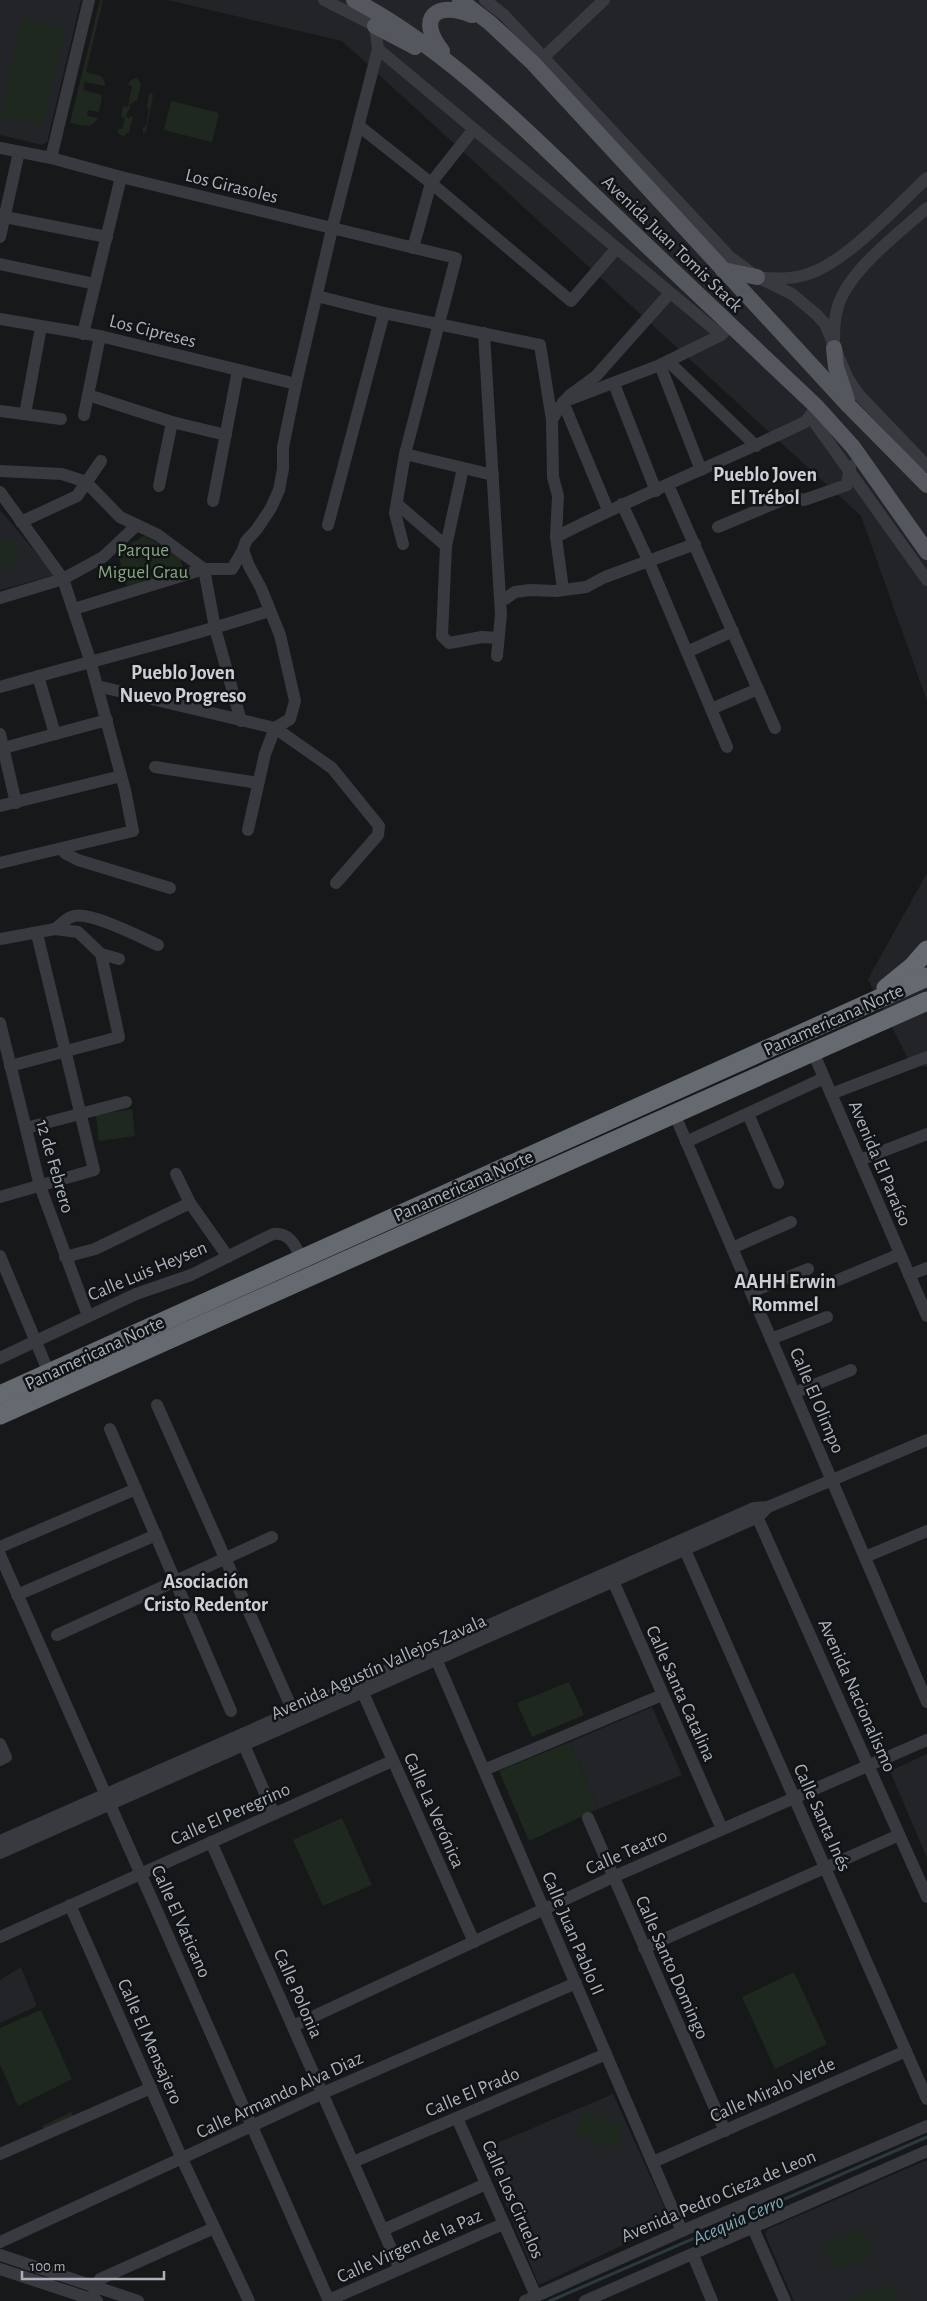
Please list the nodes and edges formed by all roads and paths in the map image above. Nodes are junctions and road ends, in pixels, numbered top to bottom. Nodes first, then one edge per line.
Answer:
1 (89, 0) edge
2 (324, 0) edge
3 (354, 0) edge
4 (460, 0) edge
5 (485, 0) edge
6 (604, 0) edge
7 (490, 23) junction
8 (375, 26) junction
9 (378, 49) junction
10 (544, 58) junction
11 (467, 78) junction
12 (359, 126) junction
13 (472, 130) junction
14 (0, 148) edge
15 (19, 152) junction
16 (50, 158) junction
17 (121, 177) junction
18 (927, 178) edge
19 (431, 182) junction
20 (927, 208) edge
21 (5, 217) junction
22 (332, 229) junction
23 (0, 237) edge
24 (107, 237) junction
25 (413, 248) junction
26 (616, 249) junction
27 (0, 264) edge
28 (724, 270) junction
29 (757, 277) junction
30 (95, 284) junction
31 (670, 293) junction
32 (316, 296) junction
33 (384, 313) junction
34 (0, 319) edge
35 (439, 324) junction
36 (41, 327) junction
37 (726, 330) junction
38 (484, 333) junction
39 (83, 334) junction
40 (100, 336) junction
41 (834, 348) junction
42 (664, 363) junction
43 (238, 370) junction
44 (296, 384) junction
45 (614, 384) junction
46 (88, 395) junction
47 (563, 402) junction
48 (849, 406) junction
49 (0, 411) edge
50 (813, 412) junction
51 (26, 414) junction
52 (84, 416) dead end
53 (61, 419) dead end
54 (552, 420) junction
55 (172, 422) junction
56 (226, 435) junction
57 (756, 446) junction
58 (853, 448) junction
59 (405, 454) junction
60 (101, 461) dead end
61 (927, 466) edge
62 (462, 468) junction
63 (849, 469) junction
64 (701, 470) junction
65 (0, 471) edge
66 (493, 475) junction
67 (86, 482) junction
68 (668, 485) junction
69 (927, 485) edge
70 (158, 486) dead end
71 (656, 490) junction
72 (0, 492) edge
73 (213, 501) dead end
74 (397, 504) junction
75 (622, 504) junction
76 (608, 510) junction
77 (21, 522) junction
78 (137, 525) junction
79 (328, 525) dead end
80 (718, 527) dead end
81 (556, 537) junction
82 (403, 544) dead end
83 (695, 544) junction
84 (446, 546) junction
85 (243, 550) junction
86 (927, 552) edge
87 (649, 562) junction
88 (204, 569) junction
89 (63, 579) junction
90 (927, 580) edge
91 (562, 589) junction
92 (0, 598) edge
93 (500, 598) junction
94 (74, 609) junction
95 (269, 611) junction
96 (215, 628) junction
97 (733, 631) junction
98 (497, 638) junction
99 (687, 652) junction
100 (497, 656) dead end
101 (90, 660) junction
102 (38, 676) junction
103 (97, 686) junction
104 (0, 687) edge
105 (758, 689) junction
106 (711, 709) junction
107 (106, 720) junction
108 (241, 722) junction
109 (274, 728) junction
110 (774, 728) dead end
111 (0, 734) edge
112 (55, 734) junction
113 (727, 746) dead end
114 (2, 749) edge
115 (155, 767) dead end
116 (121, 776) junction
117 (258, 783) junction
118 (16, 803) junction
119 (0, 806) edge
120 (248, 830) dead end
121 (61, 849) junction
122 (0, 863) edge
123 (336, 883) dead end
124 (170, 888) dead end
125 (55, 930) junction
126 (37, 934) junction
127 (0, 939) edge
128 (158, 945) dead end
129 (927, 950) edge
130 (101, 954) junction
131 (119, 959) dead end
132 (927, 977) edge
133 (927, 1001) edge
134 (864, 1006) junction
135 (927, 1015) edge
136 (891, 1017) junction
137 (0, 1023) edge
138 (66, 1052) junction
139 (813, 1052) junction
140 (927, 1057) edge
141 (10, 1066) junction
142 (824, 1078) junction
143 (831, 1094) junction
144 (126, 1102) dead end
145 (80, 1113) junction
146 (674, 1113) junction
147 (748, 1114) junction
148 (26, 1128) junction
149 (927, 1134) edge
150 (686, 1142) junction
151 (860, 1160) junction
152 (176, 1174) dead end
153 (778, 1183) dead end
154 (40, 1186) junction
155 (0, 1197) edge
156 (190, 1203) junction
157 (791, 1222) dead end
158 (732, 1248) junction
159 (900, 1254) junction
160 (0, 1256) edge
161 (65, 1257) junction
162 (228, 1257) junction
163 (301, 1257) junction
164 (927, 1268) edge
165 (808, 1269) dead end
166 (909, 1275) junction
167 (838, 1280) dead end
168 (751, 1292) junction
169 (88, 1316) junction
170 (927, 1316) edge
171 (827, 1317) dead end
172 (771, 1339) junction
173 (37, 1340) junction
174 (0, 1358) edge
175 (852, 1370) dead end
176 (49, 1372) junction
177 (794, 1393) junction
178 (0, 1395) edge
179 (157, 1405) dead end
180 (0, 1415) edge
181 (110, 1429) dead end
182 (927, 1440) edge
183 (832, 1480) junction
184 (136, 1489) junction
185 (756, 1513) junction
186 (927, 1531) edge
187 (156, 1535) junction
188 (272, 1537) dead end
189 (0, 1547) edge
190 (685, 1550) junction
191 (0, 1555) edge
192 (865, 1557) junction
193 (224, 1558) junction
194 (4, 1574) edge
195 (611, 1577) junction
196 (175, 1580) junction
197 (17, 1595) junction
198 (57, 1635) dead end
199 (435, 1655) junction
200 (363, 1693) junction
201 (662, 1694) junction
202 (927, 1702) edge
203 (231, 1710) dead end
204 (293, 1711) junction
205 (927, 1740) edge
206 (0, 1744) edge
207 (244, 1745) junction
208 (3, 1758) edge
209 (392, 1761) junction
210 (868, 1766) junction
211 (484, 1770) junction
212 (794, 1798) junction
213 (108, 1799) junction
214 (274, 1814) junction
215 (588, 1818) dead end
216 (722, 1829) junction
217 (899, 1835) junction
218 (0, 1841) edge
219 (212, 1842) junction
220 (0, 1853) edge
221 (826, 1868) junction
222 (140, 1874) junction
223 (613, 1877) junction
224 (927, 1898) edge
225 (70, 1905) junction
226 (544, 1909) junction
227 (0, 1936) edge
228 (474, 1942) junction
229 (644, 1948) junction
230 (576, 1983) junction
231 (293, 2026) junction
232 (906, 2051) junction
233 (606, 2054) junction
234 (151, 2088) junction
235 (323, 2093) junction
236 (927, 2099) edge
237 (457, 2118) junction
238 (252, 2126) junction
239 (927, 2126) edge
240 (725, 2131) junction
241 (927, 2151) edge
242 (0, 2154) edge
243 (182, 2159) junction
244 (353, 2162) junction
245 (653, 2162) junction
246 (486, 2184) junction
247 (503, 2224) junction
248 (214, 2228) junction
249 (754, 2228) junction
250 (383, 2230) junction
251 (682, 2231) junction
252 (0, 2242) edge
253 (0, 2255) edge
254 (693, 2255) junction
255 (0, 2269) edge
256 (400, 2269) junction
257 (94, 2297) edge
258 (531, 2298) edge
259 (138, 2301) edge
260 (249, 2301) edge
261 (329, 2301) edge
262 (585, 2301) edge
263 (712, 2301) edge
264 (785, 2301) edge

1 - 16 street
2 - 8 street
3 - 11 main road, Avenida Juan Tomis Stack
4 - 7 main road, Avenida Juan Tomis Stack
5 - 10 street, Avenida Juan Tomis Stack
6 - 10 street
7 - 11 main road
7 - 28 main road, Avenida Juan Tomis Stack
8 - 9 street
8 - 11 main road
9 - 12 street
9 - 13 street
10 - 29 street, Avenida Juan Tomis Stack
11 - 37 main road, Avenida Juan Tomis Stack
12 - 19 street
12 - 22 street
13 - 19 street
13 - 26 street
14 - 15 street, Los Girasoles
15 - 16 street, Los Girasoles
15 - 21 street
16 - 17 street, Los Girasoles
17 - 22 street, Los Girasoles
17 - 24 street
18 - 29 street
19 - 25 street
19 - 26 street
20 - 41 street
21 - 23 street
21 - 24 street
22 - 25 street, Los Girasoles
22 - 32 street
24 - 30 street
25 - 35 street, Los Girasoles
26 - 31 street
27 - 30 street
28 - 29 main road
28 - 48 main road, Avenida Juan Tomis Stack
29 - 41 street, Avenida Juan Tomis Stack
30 - 39 street
31 - 37 street
31 - 47 street
32 - 33 street
32 - 44 street
33 - 35 street
33 - 79 street
34 - 36 street, Los Cipreses
35 - 38 street
35 - 59 street
36 - 39 street, Los Cipreses
36 - 51 street
37 - 42 street
37 - 50 main road, Avenida Juan Tomis Stack
38 - 54 street
38 - 66 street
39 - 40 street, Los Cipreses
40 - 43 street, Los Cipreses
40 - 46 street
41 - 48 main road
41 - 61 street, Avenida Juan Tomis Stack
42 - 45 street
42 - 57 street
42 - 64 street
43 - 44 street, Los Cipreses
43 - 56 street
44 - 85 street
45 - 47 street
45 - 71 street
46 - 52 street
46 - 55 street
47 - 54 street
47 - 76 street
48 - 69 main road, Avenida Juan Tomis Stack
49 - 51 street
50 - 57 street
50 - 58 main road, Avenida Juan Tomis Stack
50 - 63 street, Avenida Juan Tomis Stack
51 - 53 street
54 - 81 street
55 - 56 street
55 - 70 street
56 - 73 street
57 - 64 street
58 - 63 street
58 - 86 main road, Avenida Juan Tomis Stack
59 - 62 street
59 - 74 street
60 - 67 street
62 - 66 street
62 - 84 street
63 - 80 street
63 - 90 street, Avenida Juan Tomis Stack
64 - 68 street
65 - 67 street
66 - 93 street
67 - 77 street
67 - 78 street
68 - 71 street
68 - 83 street
71 - 75 street
72 - 77 street
74 - 82 street
74 - 84 street
75 - 76 street
75 - 87 street
76 - 81 street
77 - 89 street
78 - 88 street
78 - 89 street
81 - 91 street
83 - 87 street
83 - 97 street
84 - 98 street
85 - 88 street
85 - 95 street
87 - 91 street
87 - 99 street
88 - 94 street
88 - 96 street
89 - 92 street
89 - 94 street
91 - 93 street
93 - 98 street
94 - 101 street
95 - 96 street
95 - 109 street
96 - 101 street
96 - 108 street
97 - 99 street
97 - 105 street
98 - 100 street
99 - 106 street
101 - 102 street
101 - 103 street
102 - 104 street
102 - 112 street
103 - 107 street
103 - 108 street
105 - 106 street
105 - 110 street
106 - 113 street
107 - 112 street
107 - 116 street
108 - 109 street
109 - 117 street
109 - 123 street
111 - 114 street
112 - 114 street
114 - 118 street
115 - 117 street
116 - 118 street
116 - 121 street
117 - 120 street
118 - 119 street
121 - 122 street
121 - 124 street
125 - 126 street
125 - 128 street
125 - 130 street
126 - 127 street
126 - 138 street
129 - 134 highway
130 - 131 street
130 - 138 street
132 - 134 highway, Panamericana Norte
133 - 136 highway, Panamericana Norte
134 - 163 highway, Panamericana Norte
135 - 136 highway
136 - 139 highway, Panamericana Norte
137 - 141 street, 12 de Febrero
138 - 141 street
138 - 145 street
139 - 142 street, Avenida El Paraíso
139 - 146 highway, Panamericana Norte
140 - 143 street
141 - 148 street, 12 de Febrero
142 - 143 street, Avenida El Paraíso
142 - 147 street
143 - 151 street, Avenida El Paraíso
144 - 145 street
145 - 148 street
145 - 154 street
146 - 150 street, Calle El Olimpo
146 - 180 highway, Panamericana Norte
147 - 150 street
147 - 153 street
148 - 154 street, 12 de Febrero
149 - 151 street
150 - 158 street, Calle El Olimpo
151 - 159 street, Avenida El Paraíso
152 - 156 street
154 - 155 street
154 - 161 street, 12 de Febrero
156 - 161 street
156 - 162 street
157 - 158 street
158 - 168 street, Calle El Olimpo
159 - 166 street, Avenida El Paraíso
159 - 167 street
160 - 173 street
161 - 169 street, 12 de Febrero
162 - 163 street, Calle Luis Heysen
162 - 169 street, Calle Luis Heysen
163 - 176 highway, Panamericana Norte
164 - 166 street
165 - 168 street
166 - 170 street, Avenida El Paraíso
168 - 172 street, Calle El Olimpo
169 - 173 street, Calle Luis Heysen
171 - 172 street
172 - 177 street, Calle El Olimpo
173 - 174 street, Calle Luis Heysen
173 - 176 street
175 - 177 street
176 - 178 highway, Panamericana Norte
177 - 183 street, Calle El Olimpo
179 - 193 street
181 - 184 street
182 - 183 street, Avenida Agustín Vallejos Zavala
183 - 185 street, Avenida Agustín Vallejos Zavala
183 - 192 street, Calle El Olimpo
184 - 187 street
184 - 189 street
185 - 190 street, Avenida Agustín Vallejos Zavala
185 - 195 street, Avenida Agustín Vallejos Zavala
185 - 210 street, Avenida Nacionalismo
186 - 192 street
187 - 196 street
187 - 197 street
188 - 193 street
190 - 195 street, Avenida Agustín Vallejos Zavala
190 - 212 street, Calle Santa Inés
191 - 194 street, Calle El Vaticano
192 - 202 street, Calle El Olimpo
193 - 196 street
193 - 204 street
194 - 197 street, Calle El Vaticano
195 - 199 street, Avenida Agustín Vallejos Zavala
195 - 201 street, Calle Santa Catalina
196 - 198 street
196 - 203 street
197 - 213 street, Calle El Vaticano
199 - 200 street, Avenida Agustín Vallejos Zavala
199 - 204 street, Avenida Agustín Vallejos Zavala
199 - 211 street, Calle Juan Pablo II
200 - 207 street, Avenida Agustín Vallejos Zavala
200 - 209 street, Calle La Verónica
201 - 211 street
201 - 216 street, Calle Santa Catalina
204 - 213 street, Avenida Agustín Vallejos Zavala
205 - 210 street, Calle Teatro
206 - 208 street
207 - 213 street, Avenida Agustín Vallejos Zavala
207 - 214 street
209 - 214 street, Calle El Peregrino
209 - 228 street, Calle La Verónica
210 - 212 street, Calle Teatro
210 - 217 street, Avenida Nacionalismo
211 - 226 street, Calle Juan Pablo II
212 - 216 street, Calle Teatro
212 - 221 street, Calle Santa Inés
213 - 218 street, Avenida Agustín Vallejos Zavala
213 - 220 street, Avenida Agustín Vallejos Zavala
213 - 222 street, Calle El Vaticano
214 - 219 street, Calle El Peregrino
215 - 223 street, Calle Santo Domingo
216 - 223 street, Calle Teatro
217 - 221 street
217 - 224 street, Avenida Nacionalismo
219 - 222 street, Calle El Peregrino
219 - 231 street, Calle Polonia
221 - 229 street
221 - 232 street, Calle Santa Inés
222 - 225 street, Calle El Peregrino
222 - 238 street, Calle El Vaticano
223 - 226 street, Calle Teatro
223 - 229 street, Calle Santo Domingo
225 - 227 street, Calle El Peregrino
225 - 234 street, Calle El Mensajero
226 - 228 street, Calle Teatro
226 - 230 street, Calle Juan Pablo II
228 - 231 street, Calle Teatro
229 - 240 street, Calle Santo Domingo
230 - 233 street, Calle Juan Pablo II
230 - 235 street, Calle Armando Alva Diaz
231 - 235 street, Calle Polonia
232 - 236 street, Calle Santa Inés
232 - 240 street, Calle Miralo Verde
233 - 237 street, Calle El Prado
233 - 245 street, Calle Juan Pablo II
234 - 242 street
234 - 243 street, Calle El Mensajero
235 - 238 street, Calle Armando Alva Diaz
235 - 244 street, Calle Polonia
237 - 244 street, Calle El Prado
237 - 246 street, Calle Los Ciruelos
238 - 243 street, Calle Armando Alva Diaz
238 - 261 street, Calle El Vaticano
239 - 251 street, Avenida Pedro Cieza de Leon
240 - 245 street, Calle Miralo Verde
241 - 249 street
243 - 248 street, Calle El Mensajero
243 - 252 street, Calle Armando Alva Diaz
244 - 250 street, Calle Polonia
245 - 251 street, Calle Juan Pablo II
246 - 247 street, Calle Los Ciruelos
246 - 250 street
247 - 256 street, Calle Virgen de la Paz
247 - 258 street, Calle Los Ciruelos
248 - 257 street
248 - 260 street, Calle El Mensajero
249 - 254 street
249 - 264 street
250 - 256 street, Calle Polonia
251 - 258 street, Avenida Pedro Cieza de Leon
253 - 257 street
254 - 262 street
254 - 263 street
255 - 257 street
256 - 261 street, Calle Virgen de la Paz
257 - 259 street

